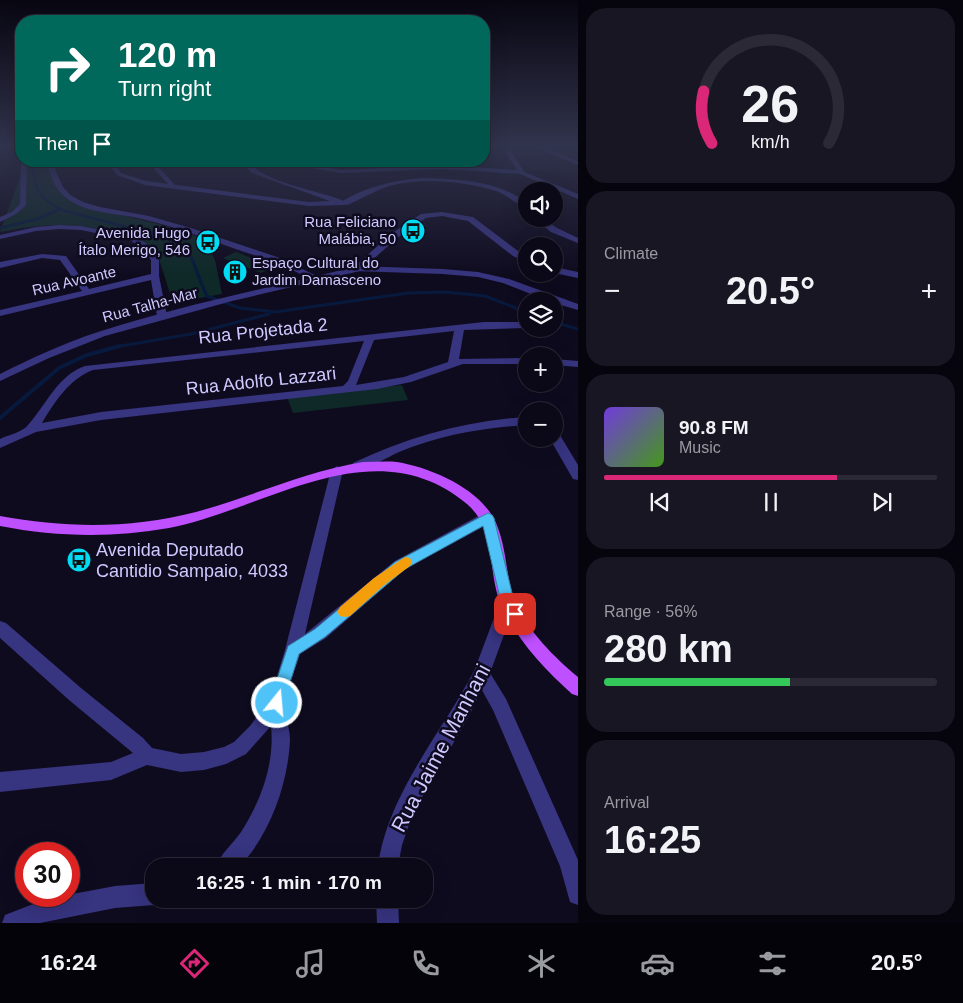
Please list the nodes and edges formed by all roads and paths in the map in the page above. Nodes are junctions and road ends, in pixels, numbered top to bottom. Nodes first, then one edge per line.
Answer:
1 (23, 190) edge
2 (63, 190) edge
3 (203, 190) edge
4 (304, 190) edge
5 (375, 190) edge
6 (495, 190) edge
7 (562, 190) edge
8 (578, 197) edge
9 (518, 198) edge
10 (344, 203) junction
11 (0, 220) edge
12 (550, 227) edge
13 (0, 236) edge
14 (578, 241) edge
15 (518, 255) edge
16 (0, 266) edge
17 (356, 269) junction
18 (563, 272) edge
19 (578, 275) edge
20 (155, 276) junction
21 (314, 278) junction
22 (87, 292) junction
23 (578, 307) edge
24 (0, 312) edge
25 (162, 316) junction
26 (518, 325) edge
27 (459, 329) junction
28 (370, 337) junction
29 (518, 360) edge
30 (563, 363) edge
31 (453, 364) junction
32 (578, 364) edge
33 (0, 378) edge
34 (347, 389) junction
35 (518, 423) edge
36 (32, 429) junction
37 (0, 444) edge
38 (562, 447) edge
39 (357, 466) junction
40 (337, 470) junction
41 (578, 476) edge
42 (488, 518) junction
43 (0, 522) edge
44 (508, 602) junction
45 (0, 628) edge
46 (293, 650) junction
47 (481, 674) junction
48 (578, 688) edge
49 (277, 703) junction
50 (147, 756) junction
51 (0, 782) edge
52 (235, 858) edge
53 (390, 858) edge
54 (578, 894) edge
55 (145, 895) edge
56 (387, 908) edge
57 (14, 923) edge
58 (388, 923) edge

1 - 11 street
2 - 21 street
3 - 10 street
4 - 10 street
5 - 10 street
6 - 9 street
7 - 8 street
12 - 14 street
13 - 20 street
15 - 17 street
16 - 22 street
17 - 21 street, Rua Talha-Mar
17 - 23 street
18 - 19 street
20 - 22 street, Rua Avoante
20 - 25 street
21 - 25 street, Rua Talha-Mar
22 - 24 street, Rua Avoante
25 - 33 street, Rua Talha-Mar
26 - 27 street, Rua Projetada 2
27 - 28 street, Rua Projetada 2
27 - 31 street
28 - 34 street
28 - 36 street, Rua Projetada 2
29 - 31 street, Rua Adolfo Lazzari
30 - 32 street
31 - 34 street, Rua Adolfo Lazzari
34 - 36 street, Rua Adolfo Lazzari
35 - 39 street
36 - 37 street, Rua Adolfo Lazzari
38 - 41 street
39 - 40 main road
39 - 42 main road
40 - 43 main road
40 - 46 street
42 - 44 main road
42 - 46 street
44 - 47 street, Rua Jaime Manhani
44 - 48 main road
45 - 50 street
46 - 49 street
47 - 53 street, Rua Jaime Manhani
47 - 54 street
49 - 50 street
49 - 52 street
50 - 51 street
55 - 57 street
56 - 58 street

